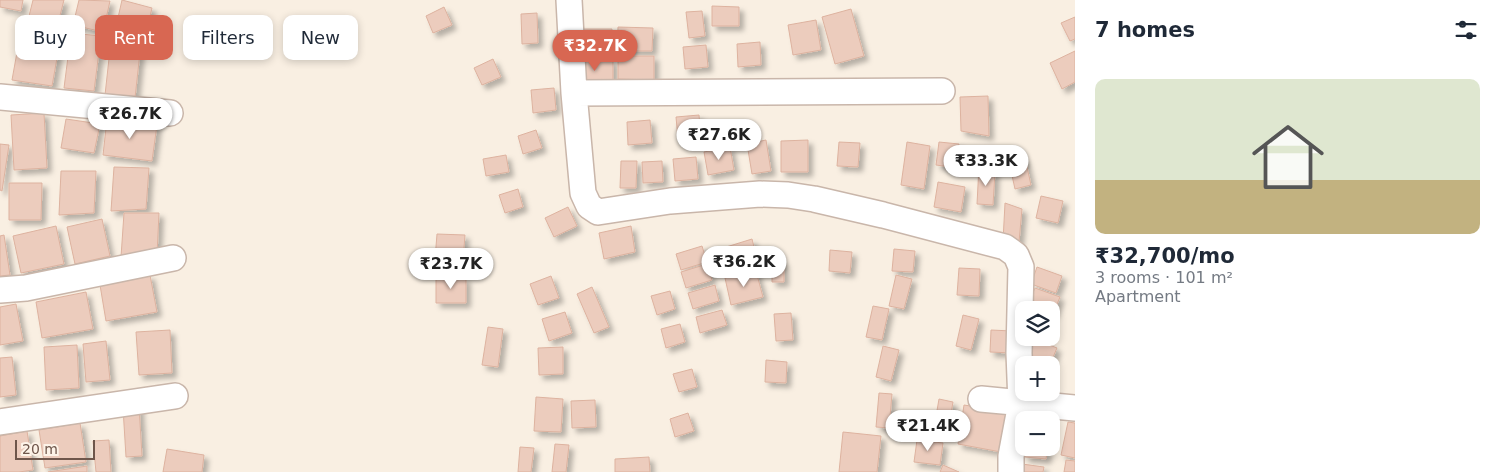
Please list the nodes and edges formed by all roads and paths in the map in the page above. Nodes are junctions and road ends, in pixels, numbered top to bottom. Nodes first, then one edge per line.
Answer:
1 (569, 0) edge
2 (942, 91) dead end
3 (574, 93) junction
4 (0, 97) edge
5 (170, 113) dead end
6 (173, 258) dead end
7 (0, 290) edge
8 (175, 396) dead end
9 (981, 399) dead end
10 (1021, 403) junction
11 (1075, 408) edge
12 (0, 422) edge
13 (1011, 472) edge

1 - 3 street
2 - 3 street
3 - 10 street
4 - 5 street
6 - 7 street
8 - 12 street
9 - 10 street
10 - 11 street
10 - 13 street

